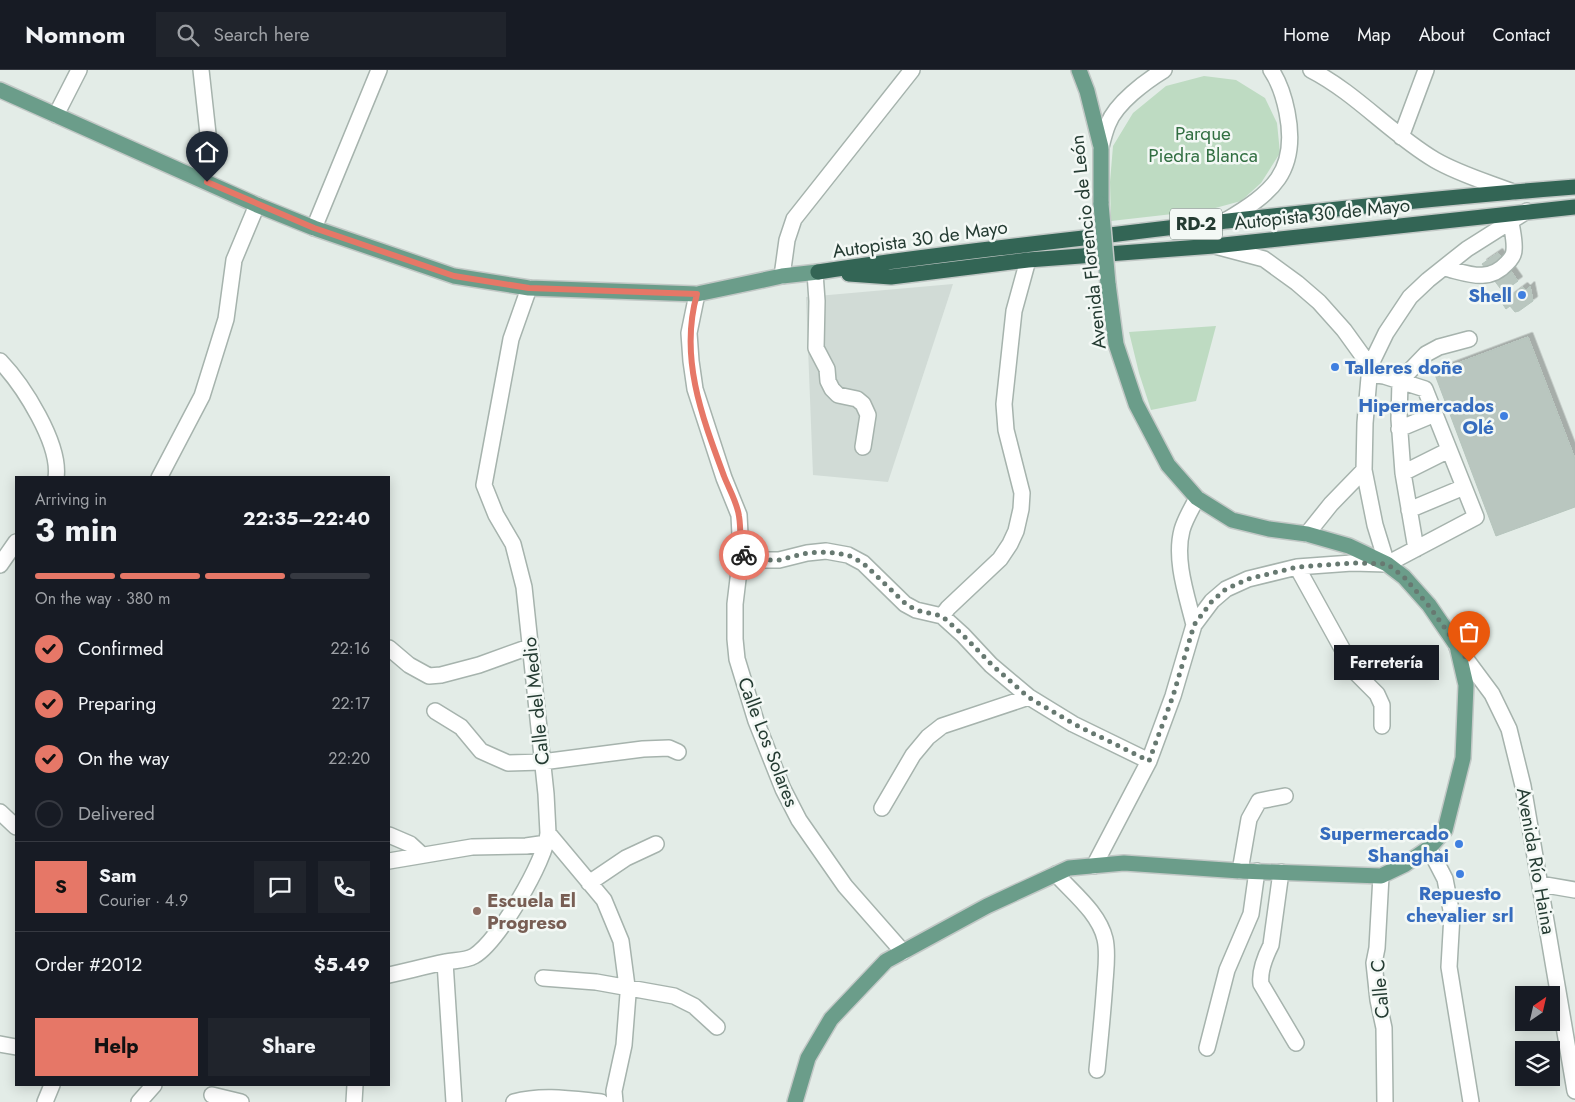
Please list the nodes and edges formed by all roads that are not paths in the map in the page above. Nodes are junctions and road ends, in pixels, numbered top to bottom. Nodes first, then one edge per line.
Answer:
1 (79, 70) edge
2 (201, 70) edge
3 (379, 70) edge
4 (912, 70) edge
5 (1079, 70) edge
6 (1164, 70) edge
7 (1270, 70) edge
8 (1313, 70) edge
9 (1426, 70) edge
10 (0, 90) edge
11 (56, 115) junction
12 (1401, 137) junction
13 (209, 143) dead end
14 (1101, 147) junction
15 (1575, 187) edge
16 (1513, 192) junction
17 (257, 205) junction
18 (1575, 207) edge
19 (1527, 212) junction
20 (1224, 221) junction
21 (1511, 222) junction
22 (314, 228) junction
23 (1214, 246) junction
24 (1028, 260) junction
25 (1444, 268) junction
26 (816, 273) junction
27 (782, 276) junction
28 (529, 288) junction
29 (697, 294) junction
30 (1469, 339) dead end
31 (0, 361) edge
32 (1369, 370) junction
33 (1400, 381) junction
34 (1435, 414) junction
35 (1400, 429) junction
36 (863, 447) dead end
37 (1449, 450) junction
38 (1364, 470) junction
39 (1403, 473) junction
40 (56, 476) edge
41 (160, 476) edge
42 (1464, 487) junction
43 (1197, 498) junction
44 (1409, 510) junction
45 (1307, 534) junction
46 (15, 543) edge
47 (1416, 549) junction
48 (741, 554) junction
49 (0, 564) edge
50 (1387, 564) junction
51 (1297, 567) junction
52 (942, 616) junction
53 (1194, 625) junction
54 (1457, 646) junction
55 (529, 647) junction
56 (390, 649) edge
57 (1028, 697) junction
58 (435, 711) dead end
59 (1382, 726) dead end
60 (678, 752) dead end
61 (1149, 761) junction
62 (542, 762) junction
63 (1285, 796) dead end
64 (882, 808) dead end
65 (0, 812) edge
66 (15, 826) edge
67 (390, 835) edge
68 (548, 838) junction
69 (656, 844) dead end
70 (1429, 848) junction
71 (422, 855) junction
72 (390, 861) edge
73 (1094, 866) junction
74 (1240, 871) junction
75 (1257, 872) junction
76 (1281, 872) junction
77 (1056, 874) junction
78 (1382, 876) junction
79 (589, 883) junction
80 (1540, 884) junction
81 (1575, 890) edge
82 (903, 952) junction
83 (444, 962) junction
84 (390, 975) edge
85 (543, 978) dead end
86 (628, 988) junction
87 (717, 1027) dead end
88 (1296, 1043) dead end
89 (0, 1044) edge
90 (15, 1047) edge
91 (1207, 1048) dead end
92 (1097, 1070) dead end
93 (52, 1086) edge
94 (153, 1086) edge
95 (355, 1086) edge
96 (1575, 1091) edge
97 (213, 1094) edge
98 (45, 1102) edge
99 (139, 1102) edge
100 (241, 1102) edge
101 (354, 1102) edge
102 (454, 1102) edge
103 (514, 1102) edge
104 (601, 1102) edge
105 (615, 1102) edge
106 (795, 1102) edge
107 (1385, 1102) edge
108 (1471, 1102) edge

1 - 11 street
2 - 13 street
3 - 22 street
4 - 27 street
5 - 14 main road, Avenida Florencio de León
6 - 14 street
7 - 20 street
8 - 12 street
9 - 12 street
10 - 11 main road, RD-2
11 - 17 main road, RD-2
12 - 16 street
14 - 43 main road, Avenida Florencio de León, bridge
15 - 16 highway, Autopista 30 de Mayo / RD-2
16 - 20 highway, Autopista 30 de Mayo / RD-2
17 - 22 main road, RD-2
17 - 41 street
18 - 19 highway, Autopista 30 de Mayo / RD-2
19 - 21 street
19 - 23 highway, Autopista 30 de Mayo / RD-2
20 - 26 highway, Autopista 30 de Mayo / RD-2
21 - 25 street
21 - 25 street
22 - 28 main road, RD-2
23 - 24 highway, Autopista 30 de Mayo / RD-2
23 - 32 street
24 - 26 highway, Autopista 30 de Mayo / RD-2
24 - 52 street
25 - 32 street
26 - 27 main road, RD-2
26 - 36 street
27 - 29 main road, RD-2
28 - 29 main road, RD-2
28 - 55 street, Calle del Medio
29 - 48 street, Calle Los Solares
30 - 33 street
31 - 40 street
32 - 33 street
32 - 38 street
33 - 34 street
33 - 35 street
34 - 35 street
34 - 37 street
35 - 39 street
37 - 39 street
37 - 42 street
38 - 45 street
38 - 50 street
39 - 44 street
42 - 44 street
42 - 47 street
43 - 45 main road, Avenida Florencio de León
43 - 53 street
44 - 47 street
45 - 50 main road, Avenida Florencio de León
46 - 49 street
47 - 50 street
48 - 52 street
48 - 82 street, Calle Los Solares
50 - 51 street
50 - 54 main road, Avenida Florencio de León
51 - 53 street
51 - 59 street
52 - 57 street
53 - 61 street
54 - 70 main road
54 - 80 street, Avenida Río Haina
55 - 56 street
55 - 62 street, Calle del Medio
57 - 61 street
57 - 64 street
58 - 62 street
60 - 62 street
61 - 73 street
62 - 68 street, Calle del Medio
63 - 74 street
65 - 66 street
67 - 71 street
68 - 71 street
68 - 79 street
68 - 83 street
69 - 79 street
70 - 78 main road
70 - 108 street
71 - 72 street
73 - 74 main road
73 - 77 main road
74 - 75 main road
75 - 76 main road
75 - 91 street
76 - 78 main road
76 - 88 street
77 - 82 main road
77 - 92 street
78 - 107 street, Calle C
79 - 86 street
80 - 81 street
80 - 96 street, Avenida Río Haina
82 - 106 main road
83 - 84 street
83 - 102 street
85 - 86 street
86 - 87 street
86 - 105 street
89 - 90 street
93 - 98 street
94 - 99 street
95 - 101 street
97 - 100 street
103 - 104 street

